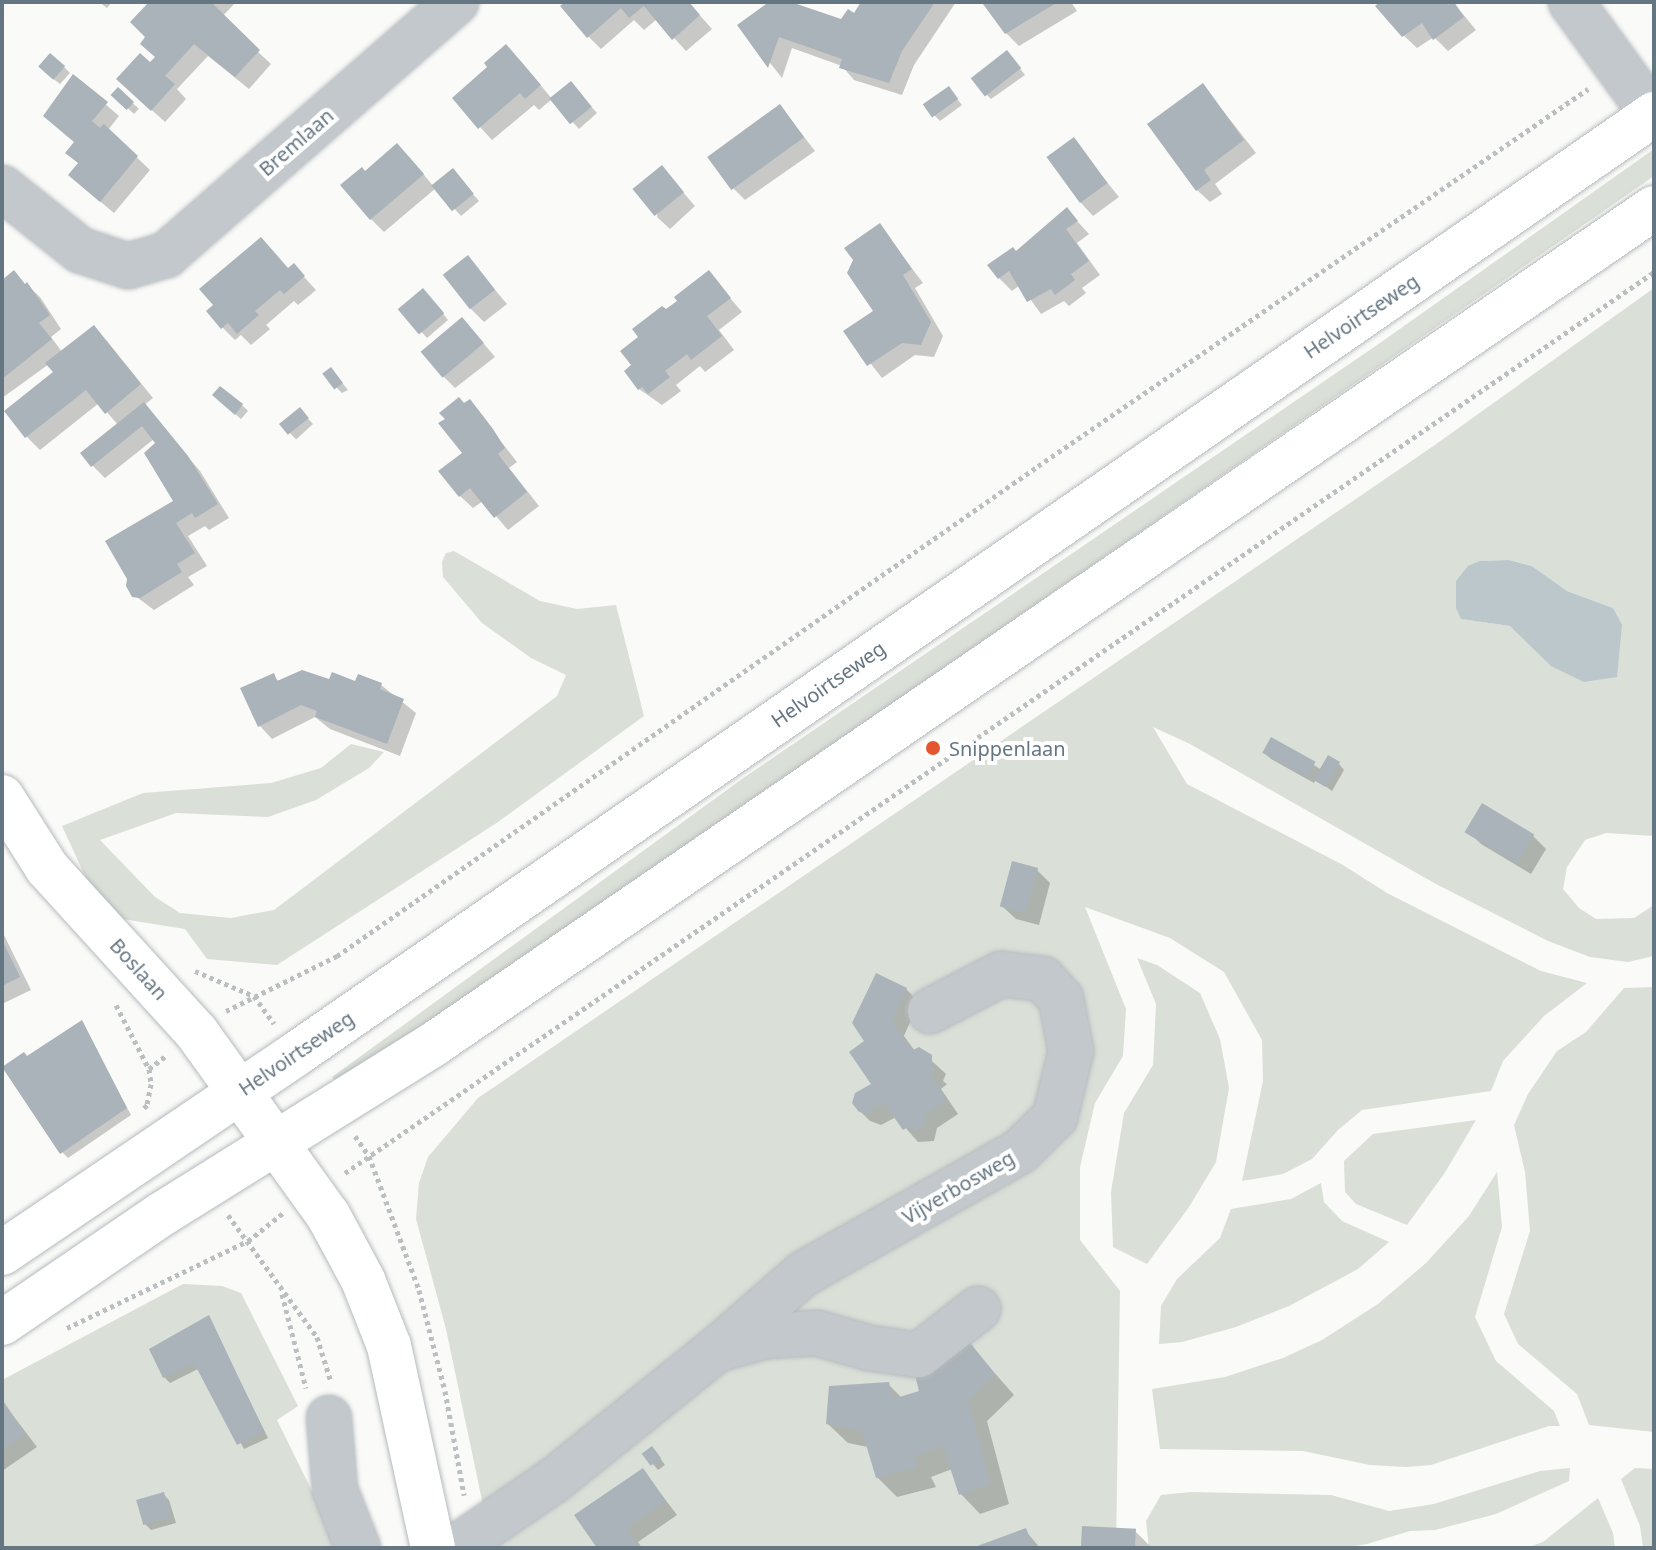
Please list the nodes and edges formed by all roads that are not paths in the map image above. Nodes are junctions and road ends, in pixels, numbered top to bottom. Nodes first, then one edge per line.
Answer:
1 (456, 2) edge
2 (1571, 2) edge
3 (1653, 115) edge
4 (2, 188) edge
5 (1654, 208) edge
6 (2, 797) edge
7 (930, 1011) dead end
8 (237, 1093) junction
9 (275, 1142) junction
10 (2, 1253) edge
11 (978, 1309) dead end
12 (2, 1323) edge
13 (716, 1350) junction
14 (323, 1427) road end
15 (358, 1548) edge
16 (433, 1548) edge
17 (455, 1548) edge

1 - 4 street, Bremlaan
2 - 3 street
3 - 8 main road, Helvoirtseweg
5 - 9 main road
6 - 8 main road, Boslaan
7 - 13 street, Vijverbosweg
8 - 9 main road, Boslaan
8 - 10 main road, Helvoirtseweg
9 - 12 main road
9 - 16 main road
11 - 13 street, Vijverbosweg
13 - 17 street, Vijverbosweg
14 - 15 street

